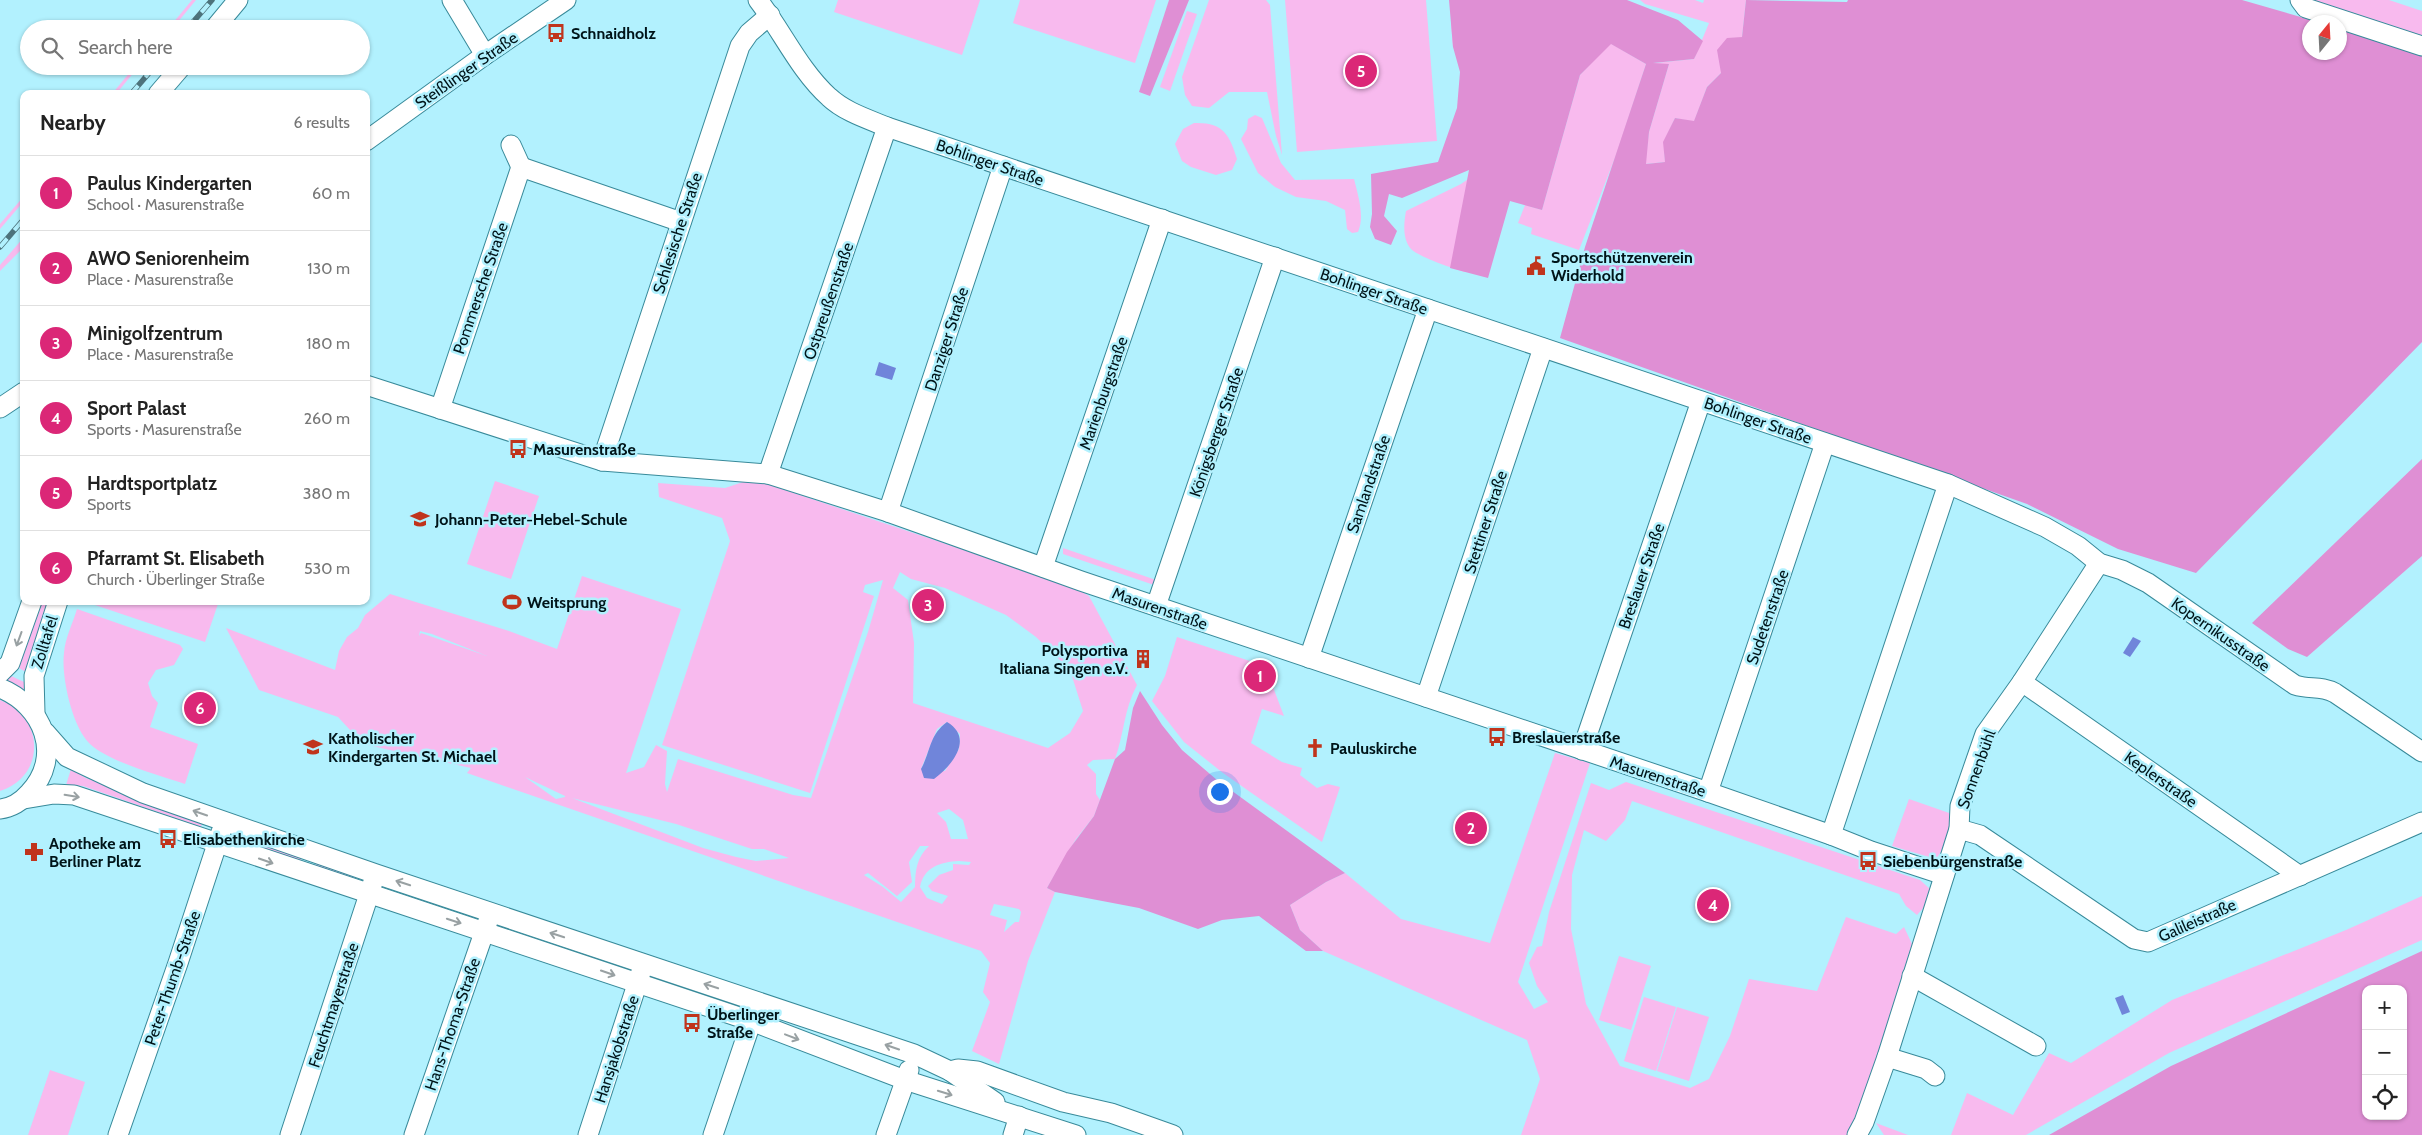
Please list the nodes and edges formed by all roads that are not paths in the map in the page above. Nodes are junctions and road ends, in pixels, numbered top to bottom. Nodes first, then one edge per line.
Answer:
1 (238, 0) edge
2 (452, 0) edge
3 (566, 0) edge
4 (758, 0) edge
5 (2300, 0) edge
6 (766, 8) edge
7 (221, 20) edge
8 (2422, 46) edge
9 (485, 55) junction
10 (174, 75) edge
11 (161, 90) edge
12 (888, 128) junction
13 (370, 138) edge
14 (511, 145) dead end
15 (1003, 166) junction
16 (521, 167) junction
17 (1162, 219) junction
18 (681, 222) junction
19 (1275, 257) junction
20 (1428, 309) junction
21 (1543, 348) junction
22 (370, 387) edge
23 (20, 395) edge
24 (1701, 401) junction
25 (20, 407) edge
26 (0, 409) edge
27 (440, 409) junction
28 (1826, 443) junction
29 (602, 460) junction
30 (768, 474) junction
31 (1948, 484) junction
32 (888, 512) junction
33 (2017, 514) joint
34 (2099, 563) junction
35 (1043, 567) junction
36 (31, 605) edge
37 (57, 605) edge
38 (1156, 606) junction
39 (1309, 658) junction
40 (0, 673) edge
41 (2022, 682) junction
42 (0, 688) edge
43 (1426, 697) junction
44 (35, 714) junction
45 (45, 732) junction
46 (1582, 750) junction
47 (2422, 752) edge
48 (1708, 792) junction
49 (24, 799) junction
50 (0, 809) edge
51 (224, 821) junction
52 (2422, 822) edge
53 (1959, 829) junction
54 (1832, 835) junction
55 (217, 844) junction
56 (376, 874) junction
57 (1944, 875) junction
58 (2300, 876) junction
59 (369, 894) junction
60 (491, 912) junction
61 (484, 931) junction
62 (644, 964) junction
63 (1912, 976) junction
64 (638, 983) junction
65 (758, 1001) junction
66 (751, 1021) junction
67 (2036, 1046) dead end
68 (914, 1054) junction
69 (1887, 1057) junction
70 (950, 1071) junction
71 (1935, 1076) dead end
72 (905, 1080) junction
73 (1015, 1114) junction
74 (1146, 1131) edge
75 (118, 1135) edge
76 (290, 1135) edge
77 (414, 1135) edge
78 (588, 1135) edge
79 (713, 1135) edge
80 (886, 1135) edge
81 (1013, 1135) edge
82 (1076, 1135) edge
83 (1173, 1135) edge
84 (1856, 1135) edge

1 - 7 street
2 - 9 street
3 - 9 street, Steißlinger Straße
4 - 6 street, Bohlinger Straße
5 - 8 street
6 - 12 street, Bohlinger Straße
6 - 18 street, Schlesische Straße
9 - 13 street, Steißlinger Straße
10 - 11 street
12 - 15 street, Bohlinger Straße
12 - 30 street, Ostpreußenstraße
14 - 16 street
15 - 17 street, Bohlinger Straße
15 - 32 street, Danziger Straße
16 - 18 street
16 - 27 street, Pommersche Straße
17 - 19 street, Bohlinger Straße
17 - 35 street, Marienburgstraße
18 - 29 street, Schlesische Straße
19 - 20 street, Bohlinger Straße
19 - 38 street, Königsberger Straße
20 - 21 street, Bohlinger Straße
20 - 39 street, Samlandstraße
21 - 24 street, Bohlinger Straße
21 - 43 street, Stettiner Straße
22 - 27 street, Masurenstraße
23 - 26 street
24 - 28 street, Bohlinger Straße
24 - 46 street, Breslauer Straße
25 - 26 street
27 - 29 street, Masurenstraße
28 - 31 street, Bohlinger Straße
28 - 48 street, Sudetenstraße
29 - 30 street, Masurenstraße
30 - 32 street, Masurenstraße
31 - 33 street, Bohlinger Straße
31 - 54 street
32 - 35 street, Masurenstraße
33 - 34 street, Kopernikusstraße
34 - 41 street, Sonnenbühl
34 - 47 street, Kopernikusstraße
35 - 38 street, Masurenstraße
36 -> 40 street, Zolltafel
37 - 44 street, Zolltafel
38 - 39 street, Masurenstraße
39 - 43 street, Masurenstraße
41 - 53 street, Sonnenbühl
41 - 58 street, Keplerstraße
42 - 44 street
43 - 46 street, Masurenstraße
44 - 45 street
45 - 49 street
51 -> 45 street
46 - 48 street, Masurenstraße
48 - 54 street, Masurenstraße
49 - 50 street
49 -> 55 street
51 - 55 street, Peter-Thumb-Straße
51 - 56 street
52 - 58 street, Galileistraße
53 - 57 street, Sonnenbühl
53 - 58 street, Galileistraße
54 - 57 street, Masurenstraße
55 -> 59 street
55 - 75 street, Peter-Thumb-Straße
56 - 59 street, Feuchtmayerstraße
60 -> 56 street
57 - 63 street, Sonnenbühl
59 -> 61 street
59 - 76 street, Feuchtmayerstraße
60 - 61 street, Hans-Thoma-Straße
62 -> 60 street
61 -> 64 street
61 - 77 street, Hans-Thoma-Straße
62 - 64 street, Hansjakobstraße
65 -> 62 street
63 - 67 street
63 - 69 street, Sonnenbühl
64 - 66 street
64 - 78 street, Hansjakobstraße
65 - 66 street
68 -> 65 street
66 -> 72 street
66 - 79 street
68 - 70 street
68 - 72 street
69 - 71 street
69 - 84 street, Sonnenbühl
70 - 73 street
70 - 74 street
72 -> 73 street
72 - 80 street
73 - 81 street
73 - 82 street
74 - 83 street

